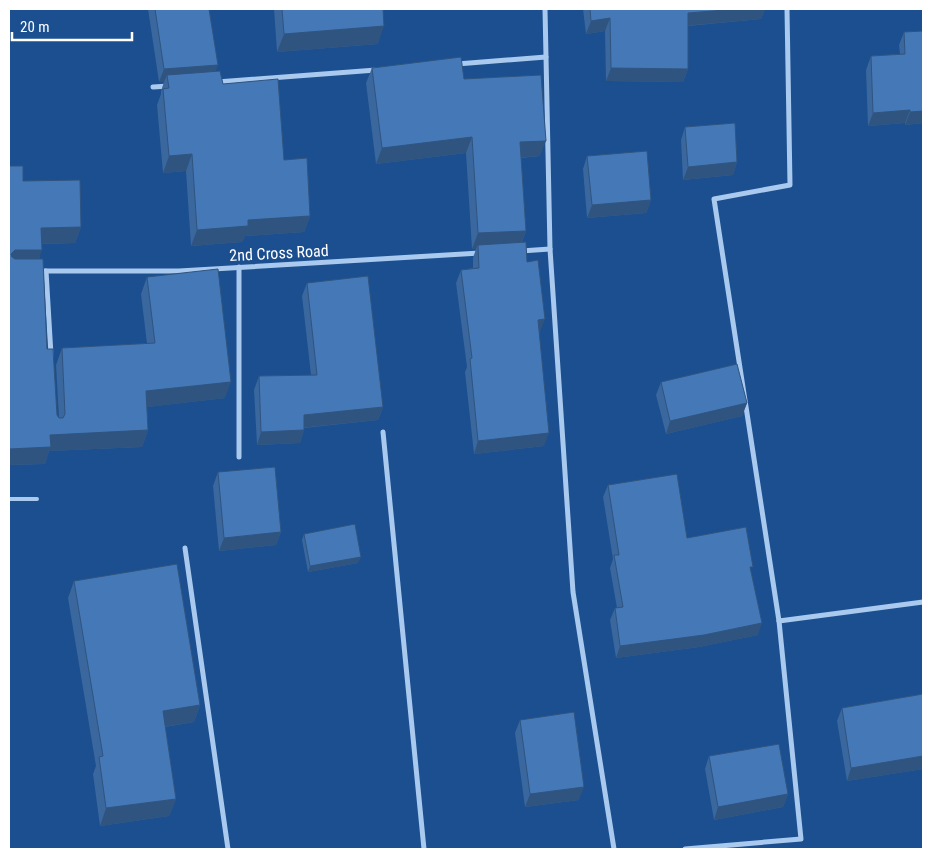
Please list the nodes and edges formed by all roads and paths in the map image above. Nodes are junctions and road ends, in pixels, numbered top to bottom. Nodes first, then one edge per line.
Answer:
1 (545, 9) edge
2 (787, 9) edge
3 (546, 57) junction
4 (448, 64) edge
5 (379, 70) edge
6 (212, 82) edge
7 (172, 86) edge
8 (153, 87) dead end
9 (550, 249) junction
10 (510, 252) edge
11 (490, 253) edge
12 (239, 267) junction
13 (27, 271) edge
14 (46, 271) junction
15 (51, 365) edge
16 (383, 432) dead end
17 (239, 457) dead end
18 (9, 499) edge
19 (37, 499) dead end
20 (185, 548) dead end
21 (923, 602) edge
22 (779, 621) junction
23 (228, 849) edge
24 (424, 849) edge
25 (614, 849) edge
26 (685, 849) edge

1 - 3 street
2 - 22 street
3 - 4 street
3 - 9 street
5 - 6 street
7 - 8 street
9 - 10 street
9 - 25 street
11 - 12 street, 2nd Cross Road
12 - 14 street, 2nd Cross Road
12 - 17 street
13 - 14 street, 2nd Cross Road
14 - 15 street
16 - 24 street
18 - 19 lane
20 - 23 street
21 - 22 street
22 - 26 street

